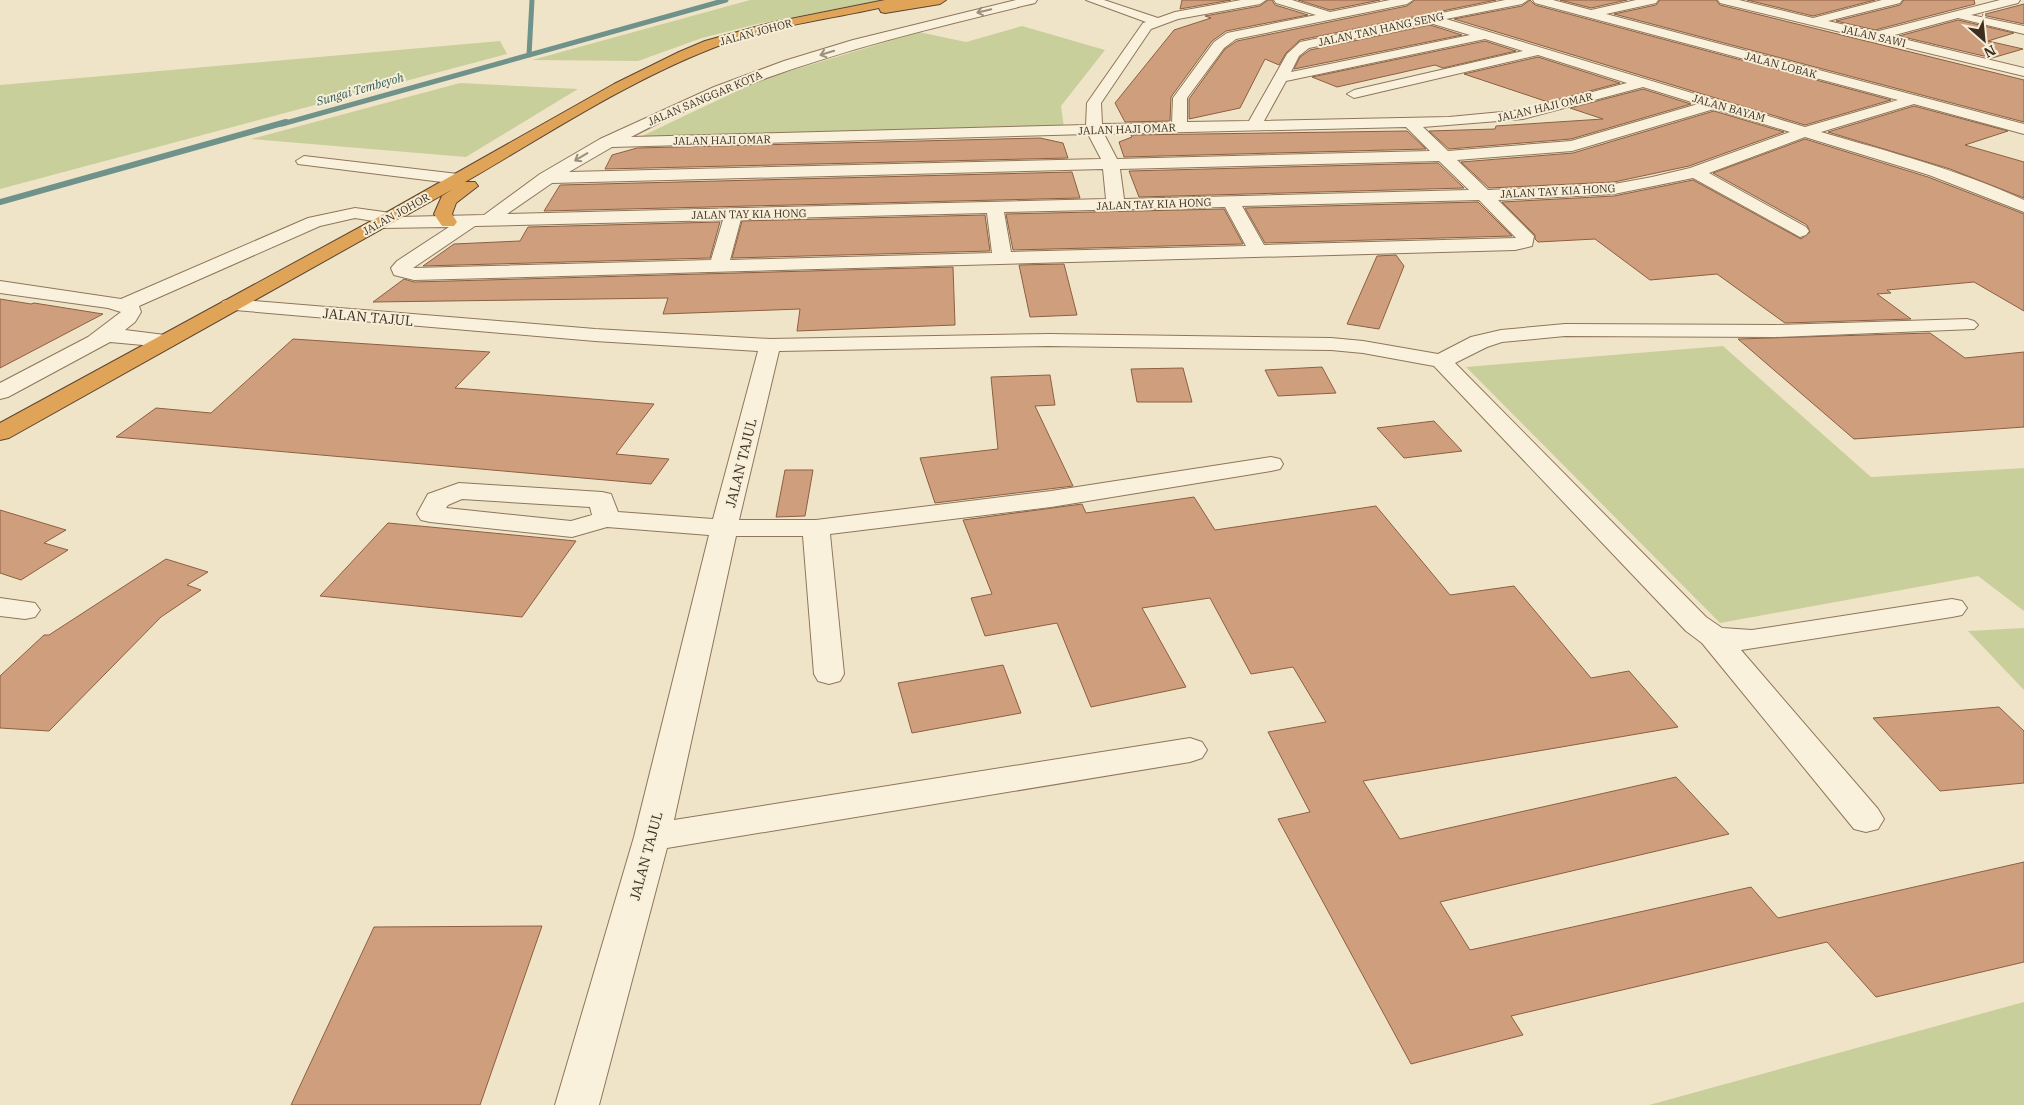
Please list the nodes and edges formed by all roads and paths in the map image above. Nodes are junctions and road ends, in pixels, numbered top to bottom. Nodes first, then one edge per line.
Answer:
1 (903, 0) edge
2 (940, 0) edge
3 (1031, 0) edge
4 (1092, 0) edge
5 (1260, 0) edge
6 (1280, 0) edge
7 (1407, 0) edge
8 (1522, 0) edge
9 (1539, 0) edge
10 (1652, 0) edge
11 (1724, 0) edge
12 (1770, 0) edge
13 (1896, 0) edge
14 (1973, 0) edge
15 (2014, 0) edge
16 (1746, 5) junction
17 (1996, 5) junction
18 (1590, 14) junction
19 (1328, 15) junction
20 (1957, 15) junction
21 (1431, 19) junction
22 (802, 20) junction
23 (1158, 22) junction
24 (1813, 22) junction
25 (1376, 30) junction
26 (2024, 30) edge
27 (1484, 35) junction
28 (1876, 36) junction
29 (1538, 52) junction
30 (2024, 72) edge
31 (1281, 78) junction
32 (1644, 83) junction
33 (607, 94) junction
34 (1354, 94) dead end
35 (1913, 100) junction
36 (1715, 104) junction
37 (1411, 124) junction
38 (1254, 126) junction
39 (1180, 127) junction
40 (2024, 129) edge
41 (1094, 130) junction
42 (1807, 132) junction
43 (825, 138) junction
44 (606, 142) junction
45 (1444, 156) junction
46 (304, 161) dead end
47 (1111, 163) junction
48 (1695, 172) junction
49 (546, 178) junction
50 (458, 179) junction
51 (817, 192) junction
52 (1485, 196) junction
53 (1231, 202) junction
54 (1116, 206) junction
55 (2024, 208) edge
56 (996, 209) junction
57 (733, 215) junction
58 (386, 220) junction
59 (478, 221) junction
60 (448, 222) junction
61 (1800, 231) dead end
62 (1258, 251) junction
63 (1002, 258) junction
64 (719, 266) junction
65 (0, 287) edge
66 (124, 305) junction
67 (230, 305) junction
68 (1967, 325) dead end
69 (108, 335) junction
70 (165, 341) junction
71 (770, 345) junction
72 (1441, 362) junction
73 (0, 392) edge
74 (2, 431) edge
75 (1272, 464) dead end
76 (606, 519) junction
77 (724, 528) junction
78 (816, 528) junction
79 (1952, 608) dead end
80 (1713, 636) junction
81 (829, 674) dead end
82 (1190, 750) dead end
83 (1866, 819) dead end
84 (652, 837) junction
85 (577, 1105) edge

1 - 22 highway, JALAN JOHOR
2 - 22 highway, JALAN JOHOR
3 -> 44 street, JALAN SANGGAR KOTA
4 - 23 street
5 - 23 street
6 - 19 street
7 - 19 street
8 - 21 street, JALAN TAN HANG SENG
9 - 18 street, JALAN LOBAK
10 - 18 street
11 - 16 street, JALAN SAWI
12 - 16 street
13 - 24 street
14 - 17 street
15 - 17 street
16 - 24 street, JALAN SAWI
17 - 20 street
18 - 35 street, JALAN LOBAK
19 - 25 street
19 - 39 street
20 - 26 street
20 - 28 street
21 - 25 street, JALAN TAN HANG SENG
21 - 27 street, JALAN BAYAM
22 - 33 highway, JALAN JOHOR
23 - 41 street
24 - 28 street, JALAN SAWI
25 - 31 street, JALAN TAN HANG SENG
27 - 29 street, JALAN BAYAM
27 - 31 street
28 - 30 street, JALAN SAWI
29 - 32 street, JALAN BAYAM
29 - 34 street
31 - 38 street, JALAN TAN HANG SENG
32 - 36 street, JALAN BAYAM
32 - 37 street, JALAN HAJI OMAR
33 - 50 highway, JALAN JOHOR
33 - 60 highway
35 - 40 street, JALAN LOBAK
35 - 42 street, JALAN TAY KIA HONG
36 - 42 street, JALAN BAYAM
36 - 45 street
37 - 38 street, JALAN HAJI OMAR
37 - 45 street
38 - 39 street, JALAN HAJI OMAR
39 - 41 street, JALAN HAJI OMAR
41 - 43 street, JALAN HAJI OMAR
41 - 47 street
42 - 48 street, JALAN TAY KIA HONG
42 - 55 street, JALAN BAYAM
43 - 44 street, JALAN HAJI OMAR
43 - 51 street
44 -> 49 street, JALAN SANGGAR KOTA
45 - 47 street
45 - 52 street
46 - 50 street
47 - 51 street
47 - 54 street
48 - 52 street, JALAN TAY KIA HONG
48 - 61 street
49 - 51 street
49 - 59 street, JALAN SANGGAR KOTA
50 - 58 highway, JALAN JOHOR
51 - 56 street, JALAN TAY KIA HONG
51 - 57 street, JALAN TAY KIA HONG
52 - 53 street, JALAN TAY KIA HONG
52 - 62 street
53 - 54 street, JALAN TAY KIA HONG
53 - 62 street
54 - 56 street, JALAN TAY KIA HONG
56 - 63 street
57 - 59 street, JALAN TAY KIA HONG
57 - 64 street
58 - 60 street, JALAN TAY KIA HONG
58 - 66 street, JALAN TAY KIA HONG
58 - 67 highway, JALAN JOHOR
59 - 60 street, JALAN TAY KIA HONG
59 - 64 street, JALAN SANGGAR KOTA
62 - 63 street
63 - 64 street
65 - 66 street
66 - 69 street
67 - 70 highway, JALAN JOHOR
67 - 71 street, JALAN TAJUL
68 - 72 street
69 - 70 street
69 - 73 street
70 - 74 highway, JALAN JOHOR
71 - 72 street
71 - 77 street, JALAN TAJUL
72 - 80 street
75 - 78 street
76 - 76 street
76 - 77 street
77 - 78 street
77 - 84 street, JALAN TAJUL
78 - 81 street
79 - 80 street
80 - 83 street
82 - 84 street
84 - 85 street, JALAN TAJUL

